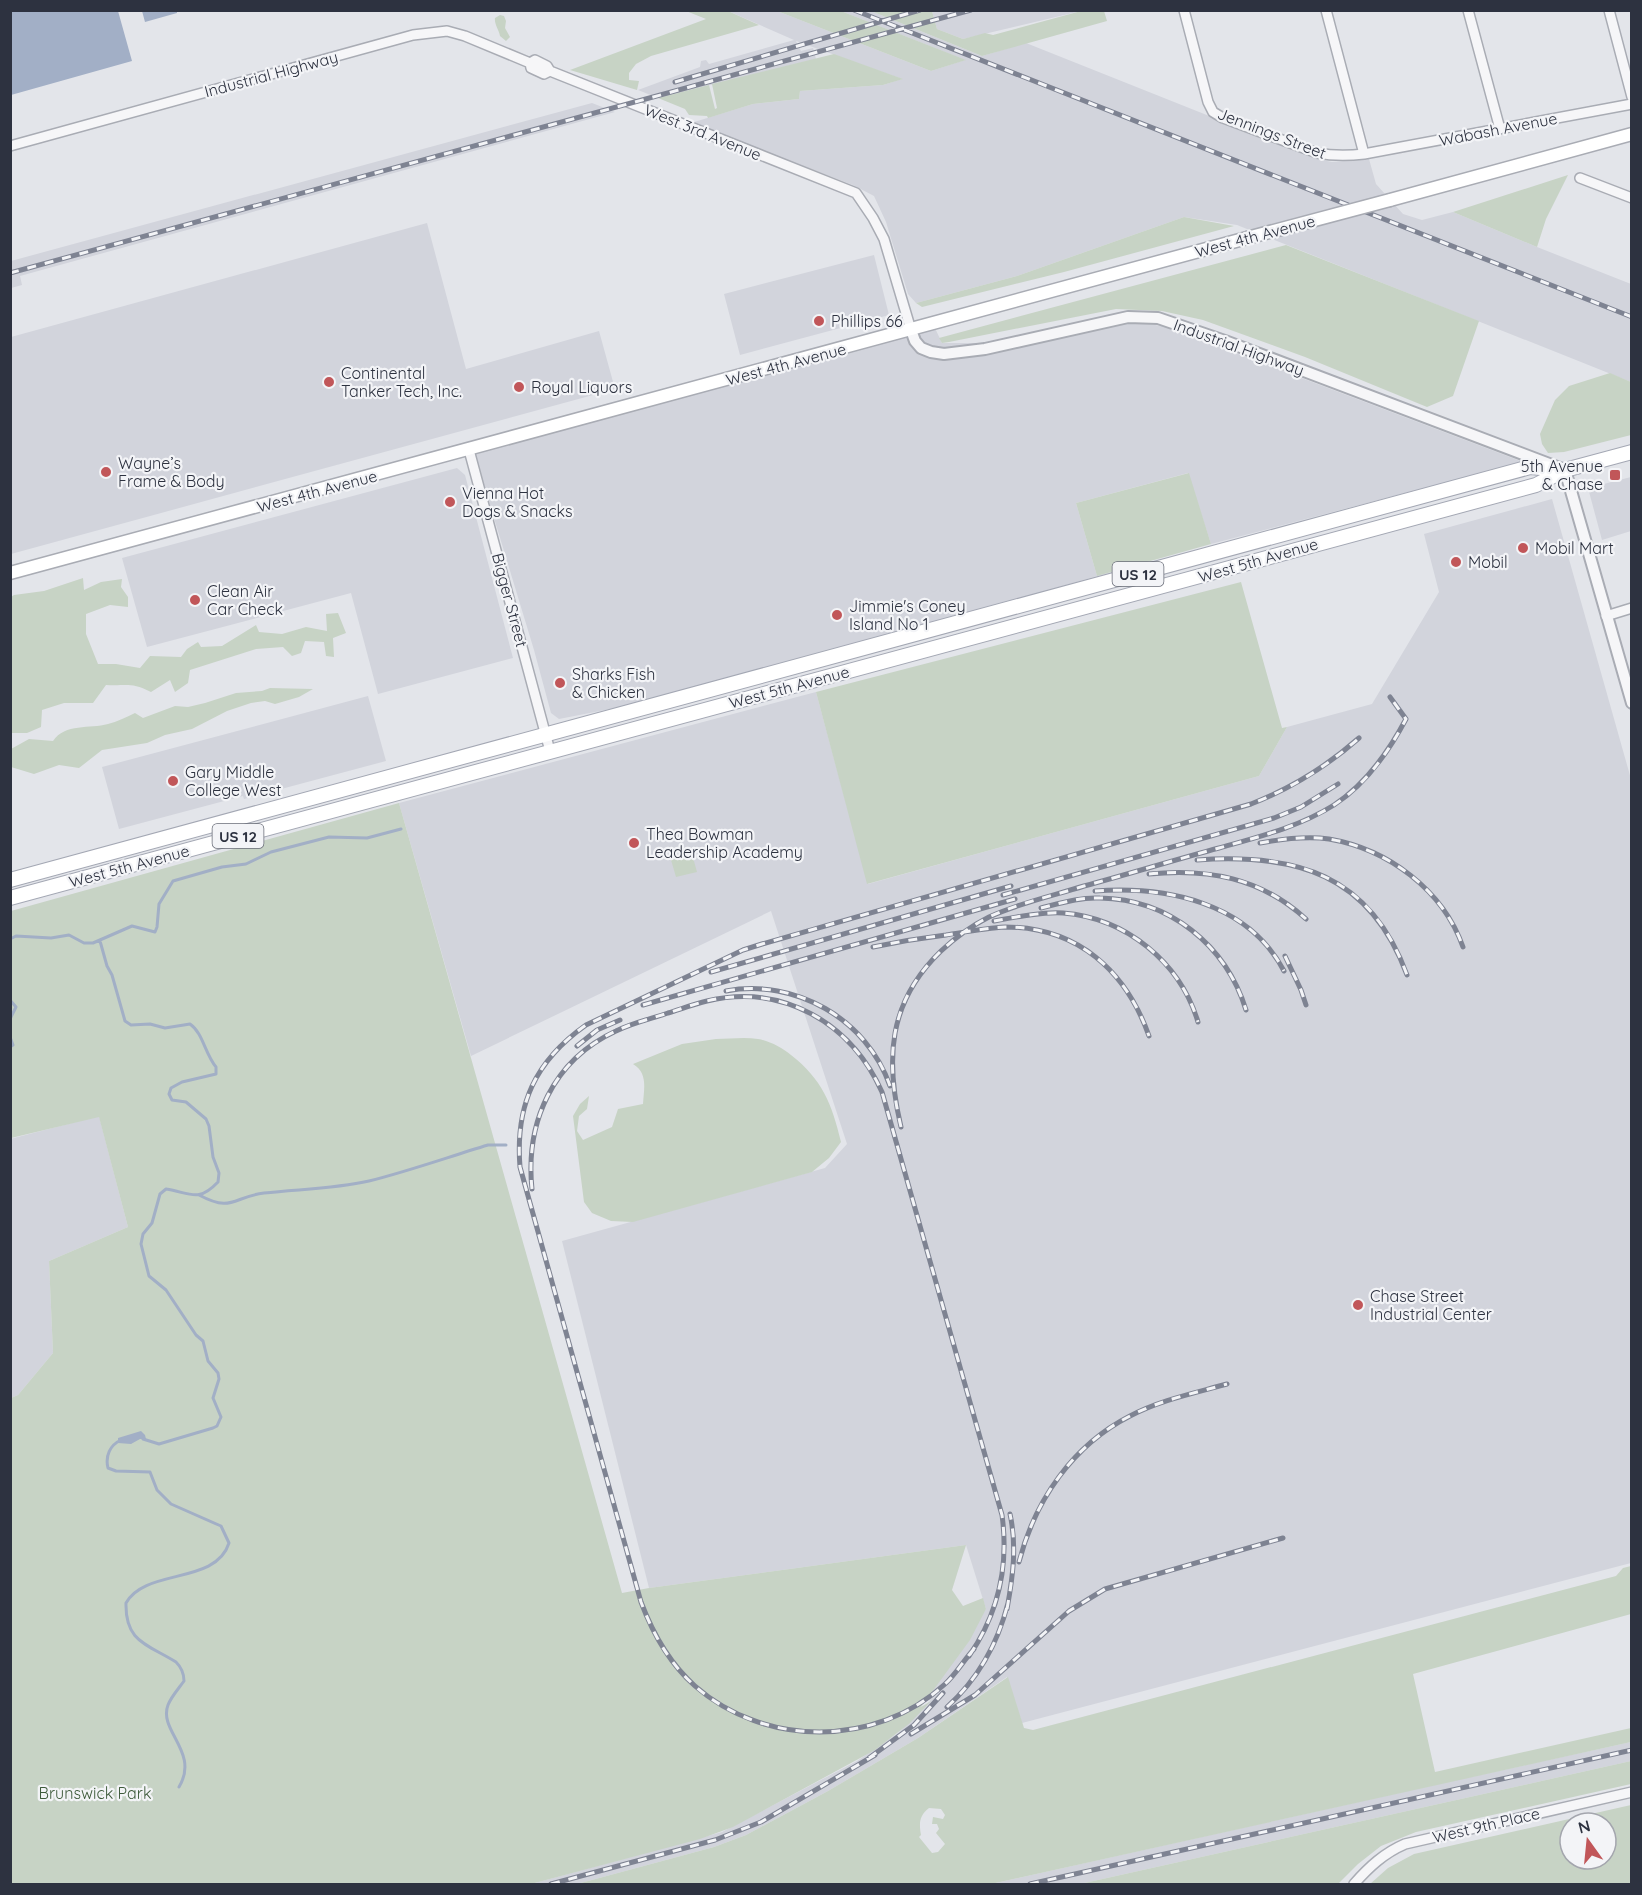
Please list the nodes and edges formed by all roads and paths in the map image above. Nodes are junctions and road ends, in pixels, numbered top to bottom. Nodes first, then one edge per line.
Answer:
1 (1184, 10) edge
2 (1326, 10) edge
3 (1468, 10) edge
4 (1609, 10) edge
5 (550, 71) joint
6 (1632, 97) edge
7 (1632, 104) edge
8 (1500, 129) junction
9 (1632, 134) edge
10 (10, 146) edge
11 (1364, 154) junction
12 (1580, 178) dead end
13 (1632, 198) edge
14 (911, 330) junction
15 (469, 450) junction
16 (1632, 452) edge
17 (1565, 470) junction
18 (1343, 518) junction
19 (1347, 536) junction
20 (10, 573) edge
21 (1093, 586) junction
22 (1098, 605) junction
23 (1632, 609) edge
24 (1606, 616) junction
25 (713, 689) junction
26 (1632, 703) edge
27 (718, 705) junction
28 (545, 735) junction
29 (549, 751) junction
30 (52, 869) junction
31 (10, 880) edge
32 (57, 886) junction
33 (10, 898) edge
34 (1632, 1792) edge
35 (1354, 1884) edge

1 - 11 street, Jennings Street
2 - 11 street
3 - 8 street
4 - 6 street
5 - 10 street, Industrial Highway
5 - 14 street, West 3rd Avenue
7 - 8 street, Wabash Avenue
8 - 11 street, Wabash Avenue
9 - 14 main road, West 4th Avenue, bridge
12 - 13 street
14 - 15 main road, West 4th Avenue
14 - 17 street, Industrial Highway
15 - 20 main road, West 4th Avenue
15 - 28 street, Bigger Street
16 - 17 main road, West 5th Avenue / US 12
17 - 18 main road, West 5th Avenue / US 12
17 - 19 main road, West 5th Avenue / US 12
17 - 24 street
18 - 19 main road
18 - 21 main road, West 5th Avenue / US 12
19 - 22 main road, West 5th Avenue / US 12
21 - 22 main road
21 - 25 main road, West 5th Avenue / US 12
22 - 27 main road, West 5th Avenue / US 12
23 - 24 street
24 - 26 street
25 - 27 main road
25 - 28 main road, West 5th Avenue / US 12
27 - 29 main road, West 5th Avenue / US 12
28 - 29 street, Bigger Street
28 - 30 main road, West 5th Avenue / US 12
29 - 32 main road, West 5th Avenue / US 12
30 - 31 main road, West 5th Avenue / US 12
30 - 32 main road
32 - 33 main road, West 5th Avenue / US 12
34 - 35 street, West 9th Place

